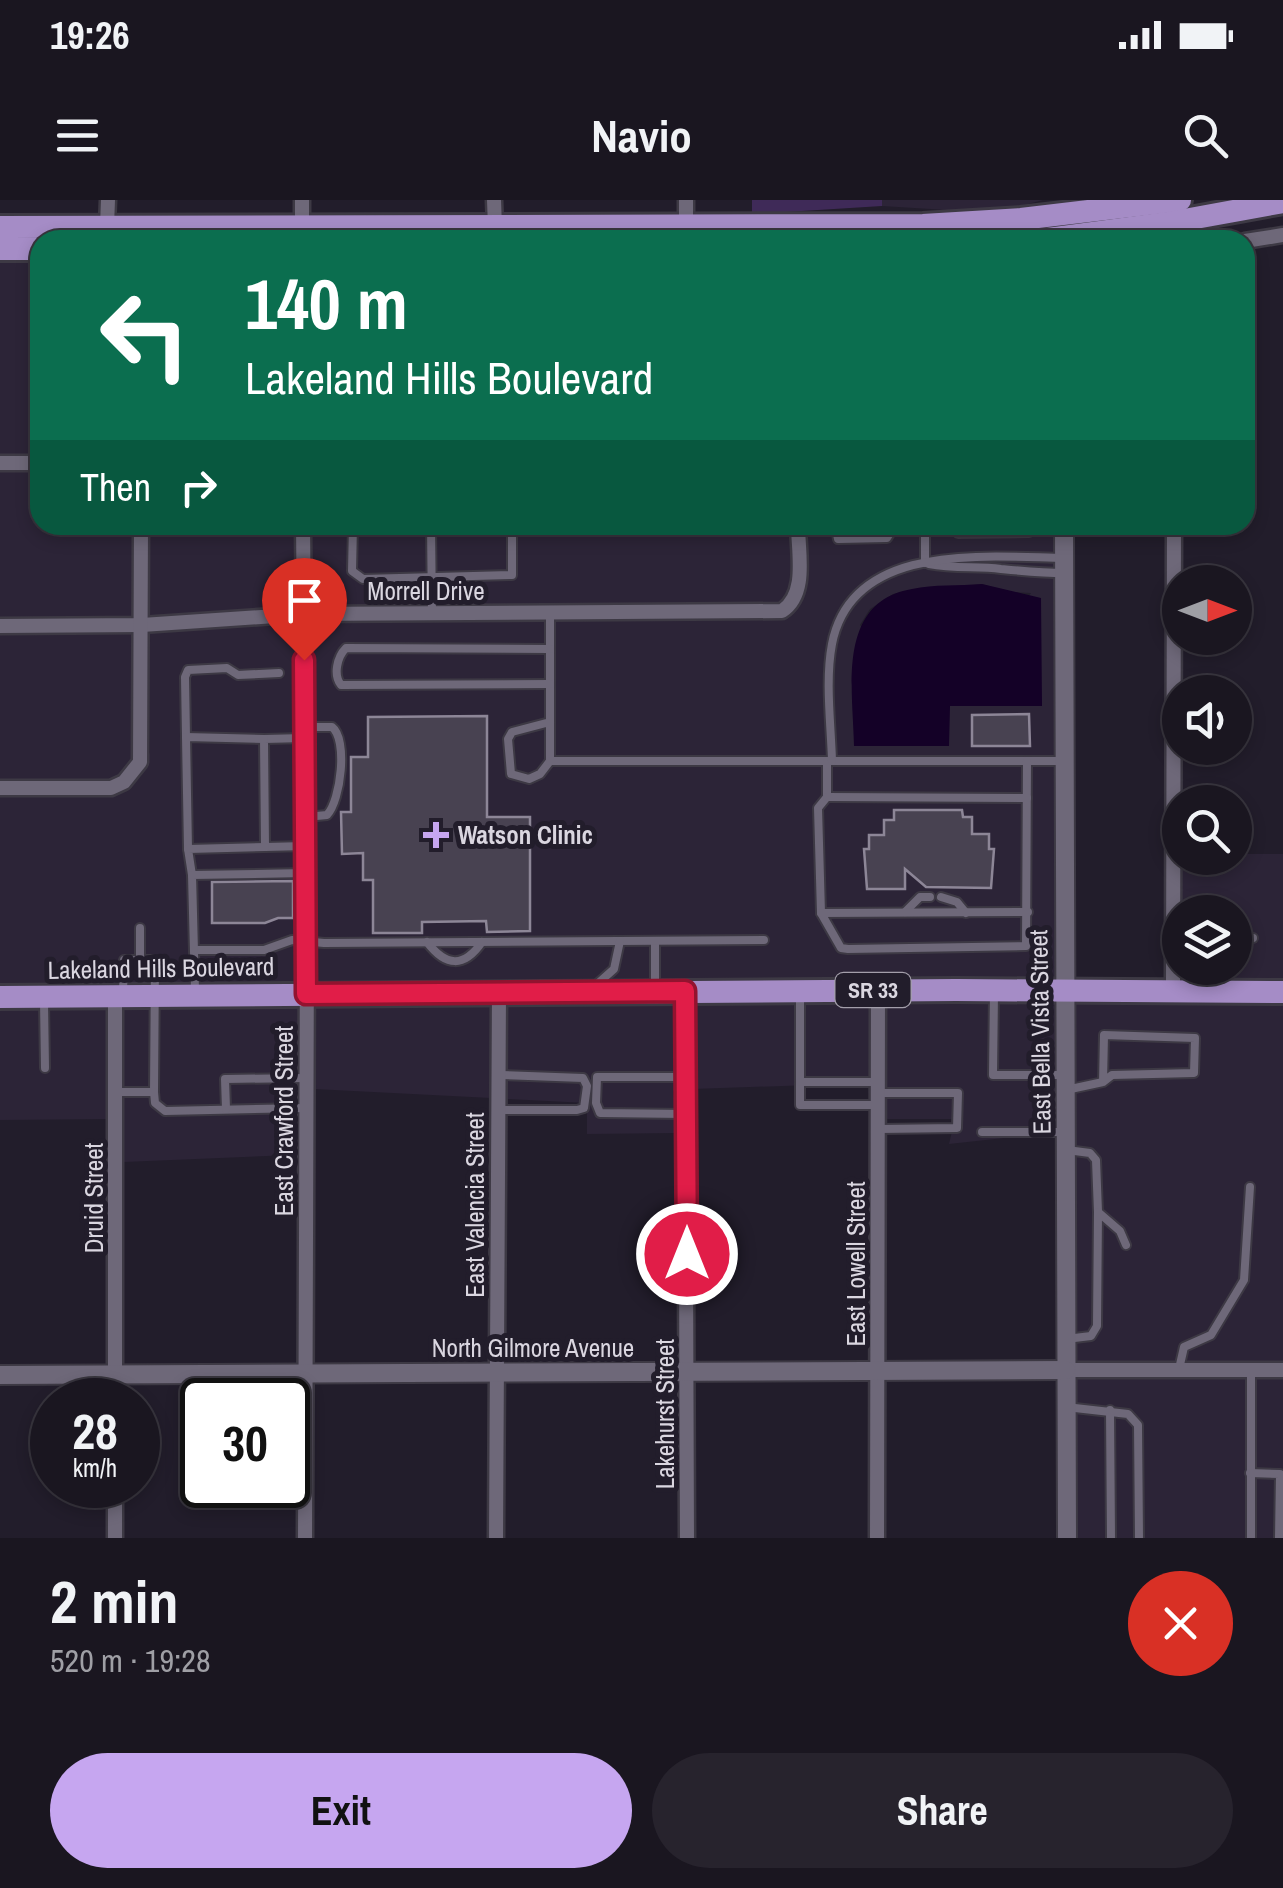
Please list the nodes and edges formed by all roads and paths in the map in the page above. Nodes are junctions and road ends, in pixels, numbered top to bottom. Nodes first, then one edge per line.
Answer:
1 (108, 200) edge
2 (302, 200) edge
3 (494, 200) edge
4 (686, 200) edge
5 (1180, 200) edge
6 (1283, 202) edge
7 (1071, 223) edge
8 (686, 225) junction
9 (107, 226) junction
10 (0, 227) edge
11 (483, 227) junction
12 (208, 230) edge
13 (309, 230) edge
14 (409, 230) edge
15 (683, 230) edge
16 (1112, 230) edge
17 (1154, 230) edge
18 (1283, 235) edge
19 (1255, 239) edge
20 (0, 249) edge
21 (30, 249) edge
22 (30, 463) edge
23 (0, 464) edge
24 (141, 535) edge
25 (303, 535) edge
26 (353, 535) edge
27 (432, 535) edge
28 (512, 535) edge
29 (798, 535) edge
30 (837, 535) edge
31 (889, 535) edge
32 (924, 535) edge
33 (1064, 535) edge
34 (1174, 535) edge
35 (1013, 558) junction
36 (925, 563) junction
37 (1064, 565) junction
38 (1013, 572) junction
39 (432, 577) junction
40 (304, 614) junction
41 (432, 614) junction
42 (550, 614) junction
43 (142, 625) junction
44 (0, 626) edge
45 (550, 650) junction
46 (279, 674) dead end
47 (550, 684) junction
48 (550, 722) junction
49 (305, 733) junction
50 (186, 737) junction
51 (264, 739) junction
52 (1028, 760) junction
53 (1066, 760) junction
54 (550, 761) junction
55 (829, 761) junction
56 (0, 788) edge
57 (827, 798) junction
58 (1028, 798) junction
59 (306, 817) junction
60 (265, 846) junction
61 (306, 846) junction
62 (188, 848) junction
63 (306, 872) junction
64 (192, 875) junction
65 (1177, 895) edge
66 (930, 897) dead end
67 (941, 897) dead end
68 (905, 912) junction
69 (966, 912) junction
70 (1028, 912) junction
71 (821, 913) junction
72 (140, 928) dead end
73 (620, 940) junction
74 (764, 940) dead end
75 (307, 941) junction
76 (655, 941) junction
77 (427, 942) junction
78 (482, 942) junction
79 (194, 950) junction
80 (140, 960) junction
81 (1173, 985) edge
82 (800, 990) junction
83 (878, 990) junction
84 (994, 990) junction
85 (1064, 990) junction
86 (655, 991) junction
87 (685, 991) junction
88 (1173, 991) junction
89 (499, 992) junction
90 (588, 992) junction
91 (1283, 992) edge
92 (306, 994) junction
93 (196, 995) junction
94 (119, 996) junction
95 (154, 996) junction
96 (0, 997) edge
97 (44, 997) junction
98 (45, 1068) dead end
99 (498, 1075) junction
100 (686, 1077) junction
101 (306, 1078) junction
102 (800, 1082) junction
103 (1103, 1082) junction
104 (1066, 1083) junction
105 (117, 1092) junction
106 (154, 1092) junction
107 (879, 1093) junction
108 (306, 1108) junction
109 (226, 1110) junction
110 (498, 1110) junction
111 (686, 1114) junction
112 (879, 1129) junction
113 (982, 1132) dead end
114 (1066, 1141) junction
115 (1250, 1187) dead end
116 (1098, 1212) junction
117 (1126, 1245) dead end
118 (1066, 1339) junction
119 (1180, 1369) junction
120 (1066, 1370) junction
121 (1250, 1370) junction
122 (1283, 1370) edge
123 (688, 1372) junction
124 (878, 1372) junction
125 (305, 1374) junction
126 (497, 1374) junction
127 (0, 1375) edge
128 (116, 1375) junction
129 (1066, 1406) junction
130 (1110, 1410) junction
131 (1250, 1473) junction
132 (116, 1508) edge
133 (115, 1538) edge
134 (305, 1538) edge
135 (496, 1538) edge
136 (687, 1538) edge
137 (878, 1538) edge
138 (1067, 1538) edge
139 (1111, 1538) edge
140 (1139, 1538) edge
141 (1251, 1538) edge
142 (1279, 1538) edge

1 - 9 street
2 - 13 street
3 - 11 street
4 - 8 street
5 - 7 main road
6 - 17 main road
7 - 8 main road
7 - 16 main road
8 - 11 main road
8 - 15 main road
9 - 10 main road
9 - 12 main road
11 - 14 main road
18 - 19 street
20 - 21 main road
22 - 23 street
24 - 43 street
25 - 40 street, East Crawford Street
26 - 39 lane
27 - 39 lane
28 - 39 lane
29 - 42 street, Morrell Drive
30 - 31 lane
32 - 36 lane
33 - 37 street, East Bella Vista Street
34 - 65 street
35 - 36 lane
35 - 37 lane
35 - 38 lane
36 - 38 lane
36 - 55 lane
37 - 38 lane
37 - 53 street, East Bella Vista Street
39 - 41 lane
40 - 41 street, Morrell Drive
40 - 43 street, Morrell Drive
40 - 49 street, East Crawford Street
41 - 42 street, Morrell Drive
42 - 45 lane
43 - 44 street, Morrell Drive
43 - 56 street
45 - 47 lane
45 - 47 lane
46 - 50 lane
47 - 48 lane
48 - 54 lane
48 - 54 lane
49 - 51 lane
49 - 59 street, East Crawford Street
49 - 59 lane
50 - 51 lane
50 - 62 lane
51 - 60 lane
52 - 53 lane
52 - 55 lane
52 - 58 lane
53 - 85 street, East Bella Vista Street
54 - 55 lane
55 - 57 lane
57 - 58 lane
57 - 71 lane
58 - 70 lane
59 - 61 street, East Crawford Street
60 - 61 lane
60 - 62 lane
61 - 63 street, East Crawford Street
62 - 64 lane
63 - 64 lane
63 - 75 street, East Crawford Street
64 - 79 lane
66 - 68 lane
67 - 69 lane
68 - 69 lane
68 - 71 lane
69 - 70 lane
70 - 71 lane
72 - 80 lane
73 - 76 lane
73 - 78 lane
73 - 90 lane
74 - 76 lane
75 - 77 lane
75 - 79 lane
75 - 92 street, East Crawford Street
76 - 86 lane
77 - 78 lane
77 - 78 lane
79 - 93 lane
80 - 94 lane
80 - 95 lane
81 - 88 street
82 - 83 main road, Lakeland Hills Boulevard / SR 33
82 - 87 main road, Lakeland Hills Boulevard / SR 33
82 - 102 lane
83 - 84 main road, Lakeland Hills Boulevard / SR 33
83 - 107 street, East Lowell Street
84 - 85 main road, Lakeland Hills Boulevard / SR 33
84 - 104 lane
85 - 88 main road, Lakeland Hills Boulevard / SR 33
85 - 104 street, East Bella Vista Street
86 - 87 main road, Lakeland Hills Boulevard / SR 33
86 - 90 main road, Lakeland Hills Boulevard / SR 33
87 - 100 street, Lakehurst Street
88 - 91 main road, Lakeland Hills Boulevard / SR 33
89 - 90 main road, Lakeland Hills Boulevard / SR 33
89 - 92 main road, Lakeland Hills Boulevard / SR 33
89 - 99 street, East Valencia Street
92 - 93 main road, Lakeland Hills Boulevard / SR 33
92 - 101 street, East Crawford Street
93 - 95 main road, Lakeland Hills Boulevard / SR 33
94 - 95 main road, Lakeland Hills Boulevard / SR 33
94 - 97 main road, Lakeland Hills Boulevard / SR 33
94 - 105 street, Druid Street
95 - 106 lane
96 - 97 main road, Lakeland Hills Boulevard / SR 33
97 - 98 lane
99 - 110 street, East Valencia Street
99 - 110 lane
100 - 111 street, Lakehurst Street
100 - 111 lane
101 - 108 street, East Crawford Street
101 - 109 lane
102 - 107 lane
102 - 107 lane
103 - 103 lane
103 - 104 lane
104 - 114 street, East Bella Vista Street
105 - 106 lane
105 - 128 street, Druid Street
106 - 109 lane
107 - 112 street, East Lowell Street
107 - 112 lane
108 - 109 lane
108 - 125 street, East Crawford Street
110 - 126 street, East Valencia Street
111 - 123 street, Lakehurst Street
112 - 124 street, East Lowell Street
113 - 114 lane
114 - 116 lane
114 - 118 street, East Bella Vista Street
115 - 119 lane
116 - 117 lane
116 - 118 lane
118 - 120 street, East Bella Vista Street
119 - 120 street
119 - 121 street
120 - 124 street, North Gilmore Avenue
120 - 129 street, East Bella Vista Street
121 - 122 street
121 - 131 lane
123 - 124 street, North Gilmore Avenue
123 - 126 street, North Gilmore Avenue
123 - 136 street, Lakehurst Street
124 - 137 street, East Lowell Street
125 - 126 street, North Gilmore Avenue
125 - 128 street, North Gilmore Avenue
125 - 134 street, East Crawford Street
126 - 135 street, East Valencia Street
127 - 128 street, North Gilmore Avenue
129 - 130 lane
129 - 138 street, East Bella Vista Street
130 - 139 lane
130 - 140 lane
131 - 141 lane
131 - 142 lane
132 - 133 street

